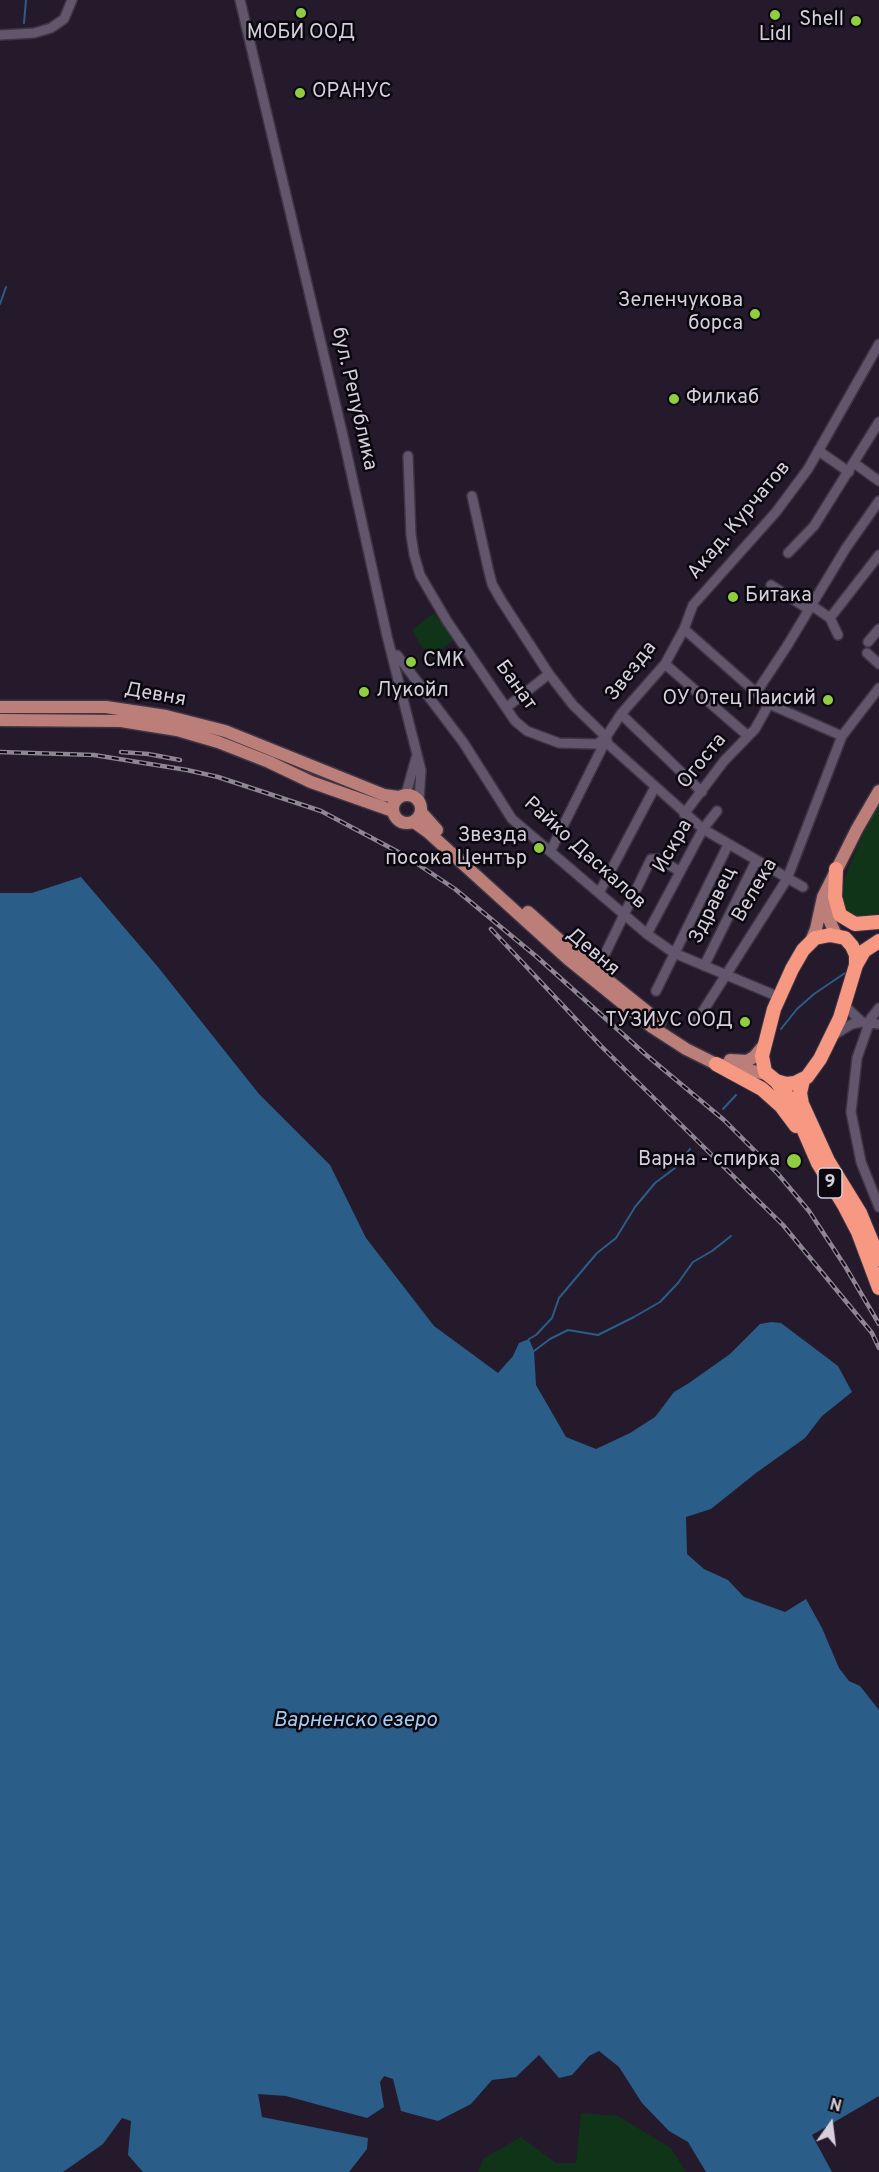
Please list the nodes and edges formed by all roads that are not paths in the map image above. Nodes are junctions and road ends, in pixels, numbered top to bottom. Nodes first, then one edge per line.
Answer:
1 (72, 0) edge
2 (234, 0) edge
3 (240, 0) edge
4 (0, 35) edge
5 (251, 51) junction
6 (879, 344) edge
7 (879, 422) edge
8 (819, 449) junction
9 (408, 456) dead end
10 (855, 462) junction
11 (849, 472) junction
12 (879, 481) edge
13 (472, 496) dead end
14 (879, 501) edge
15 (788, 553) dead end
16 (879, 555) edge
17 (771, 585) dead end
18 (810, 607) junction
19 (830, 618) junction
20 (684, 629) junction
21 (879, 629) edge
22 (838, 634) dead end
23 (868, 642) dead end
24 (867, 653) dead end
25 (392, 655) junction
26 (666, 664) junction
27 (879, 664) edge
28 (549, 674) junction
29 (879, 688) edge
30 (756, 693) junction
31 (769, 704) junction
32 (0, 707) edge
33 (507, 707) junction
34 (621, 714) junction
35 (0, 720) edge
36 (748, 736) junction
37 (842, 736) junction
38 (606, 739) junction
39 (417, 756) junction
40 (655, 787) junction
41 (879, 791) edge
42 (702, 792) junction
43 (402, 796) junction
44 (393, 811) junction
45 (418, 812) junction
46 (717, 812) dead end
47 (684, 814) junction
48 (703, 829) junction
49 (728, 844) junction
50 (551, 850) junction
51 (756, 861) junction
52 (836, 869) junction
53 (680, 871) junction
54 (788, 879) junction
55 (803, 887) dead end
56 (827, 889) junction
57 (599, 893) junction
58 (624, 915) junction
59 (879, 924) edge
60 (647, 934) junction
61 (838, 935) junction
62 (811, 941) junction
63 (879, 941) edge
64 (674, 953) junction
65 (604, 956) dead end
66 (704, 966) junction
67 (856, 966) junction
68 (727, 975) junction
69 (656, 992) dead end
70 (779, 997) junction
71 (845, 1006) junction
72 (879, 1008) edge
73 (696, 1022) dead end
74 (870, 1023) edge
75 (832, 1036) junction
76 (764, 1045) junction
77 (716, 1064) junction
78 (771, 1078) junction
79 (803, 1080) junction
80 (813, 1152) junction
81 (879, 1207) edge
82 (879, 1259) edge
83 (879, 1288) edge

1 - 4 street
2 - 5 street, бул. Република
3 - 5 street, бул. Република
5 - 25 street, бул. Република
6 - 8 street, Акад. Курчатов
7 - 10 street
8 - 11 street
8 - 20 street, Акад. Курчатов
9 - 33 street, Банат
10 - 11 street
10 - 12 street
11 - 15 street
13 - 28 street, Банат
14 - 18 street
16 - 19 street
17 - 18 street
18 - 19 street
18 - 30 street
19 - 22 street
20 - 26 street, Звезда
20 - 30 street
21 - 23 street
24 - 27 street
25 - 39 street, бул. Република
25 - 50 street, Райко Даскалов
26 - 34 street, Звезда
26 - 36 street
28 - 33 street
28 - 38 street, Банат
29 - 37 street, Велека
30 - 31 street
31 - 36 street, Огоста
31 - 37 street
32 - 43 main road, Девня
33 - 38 street, Банат
34 - 38 street, Звезда
34 - 42 street
35 - 44 main road, Девня
36 - 42 street, Огоста
37 - 54 street, Велека
38 - 40 street
38 - 50 street, Звезда
39 - 43 street
39 - 45 street, бул. Република
40 - 47 street
40 - 57 street
41 - 52 main road, 9
42 - 47 street, Огоста
43 - 44 main road
43 - 45 main road
44 - 45 main road
45 - 76 main road, Девня
45 - 77 main road, Девня
46 - 48 street, Искра
47 - 48 street
48 - 49 street
48 - 53 street, Искра
49 - 51 street
49 - 64 street
50 - 57 street, Райко Даскалов
51 - 54 street
51 - 66 street, Здравец
52 - 56 main road, 9
52 - 59 highway
53 - 58 street
53 - 60 street, Искра
54 - 55 street
54 - 68 street, Велека
56 - 61 main road, 9
56 - 62 main road, 9
57 - 58 street, Райко Даскалов
58 - 60 street, Райко Даскалов
58 - 65 street
59 - 61 highway
60 - 64 street, Райко Даскалов
61 - 62 highway
61 - 67 highway, 9
62 - 70 highway, 9
63 - 67 highway
64 - 66 street, Райко Даскалов
64 - 69 street
66 - 68 street, Райко Даскалов
67 - 71 highway
68 - 70 street, Райко Даскалов
68 - 73 street, Велека
70 - 76 highway, 9
71 - 74 street
71 - 75 highway
72 - 74 street
74 - 75 street
74 - 81 street
75 - 79 highway
76 - 78 highway, 9
77 - 78 main road, Девня
77 - 80 highway
78 - 79 highway
78 - 80 highway, 9
79 - 82 highway, 9
80 - 83 highway, 9

